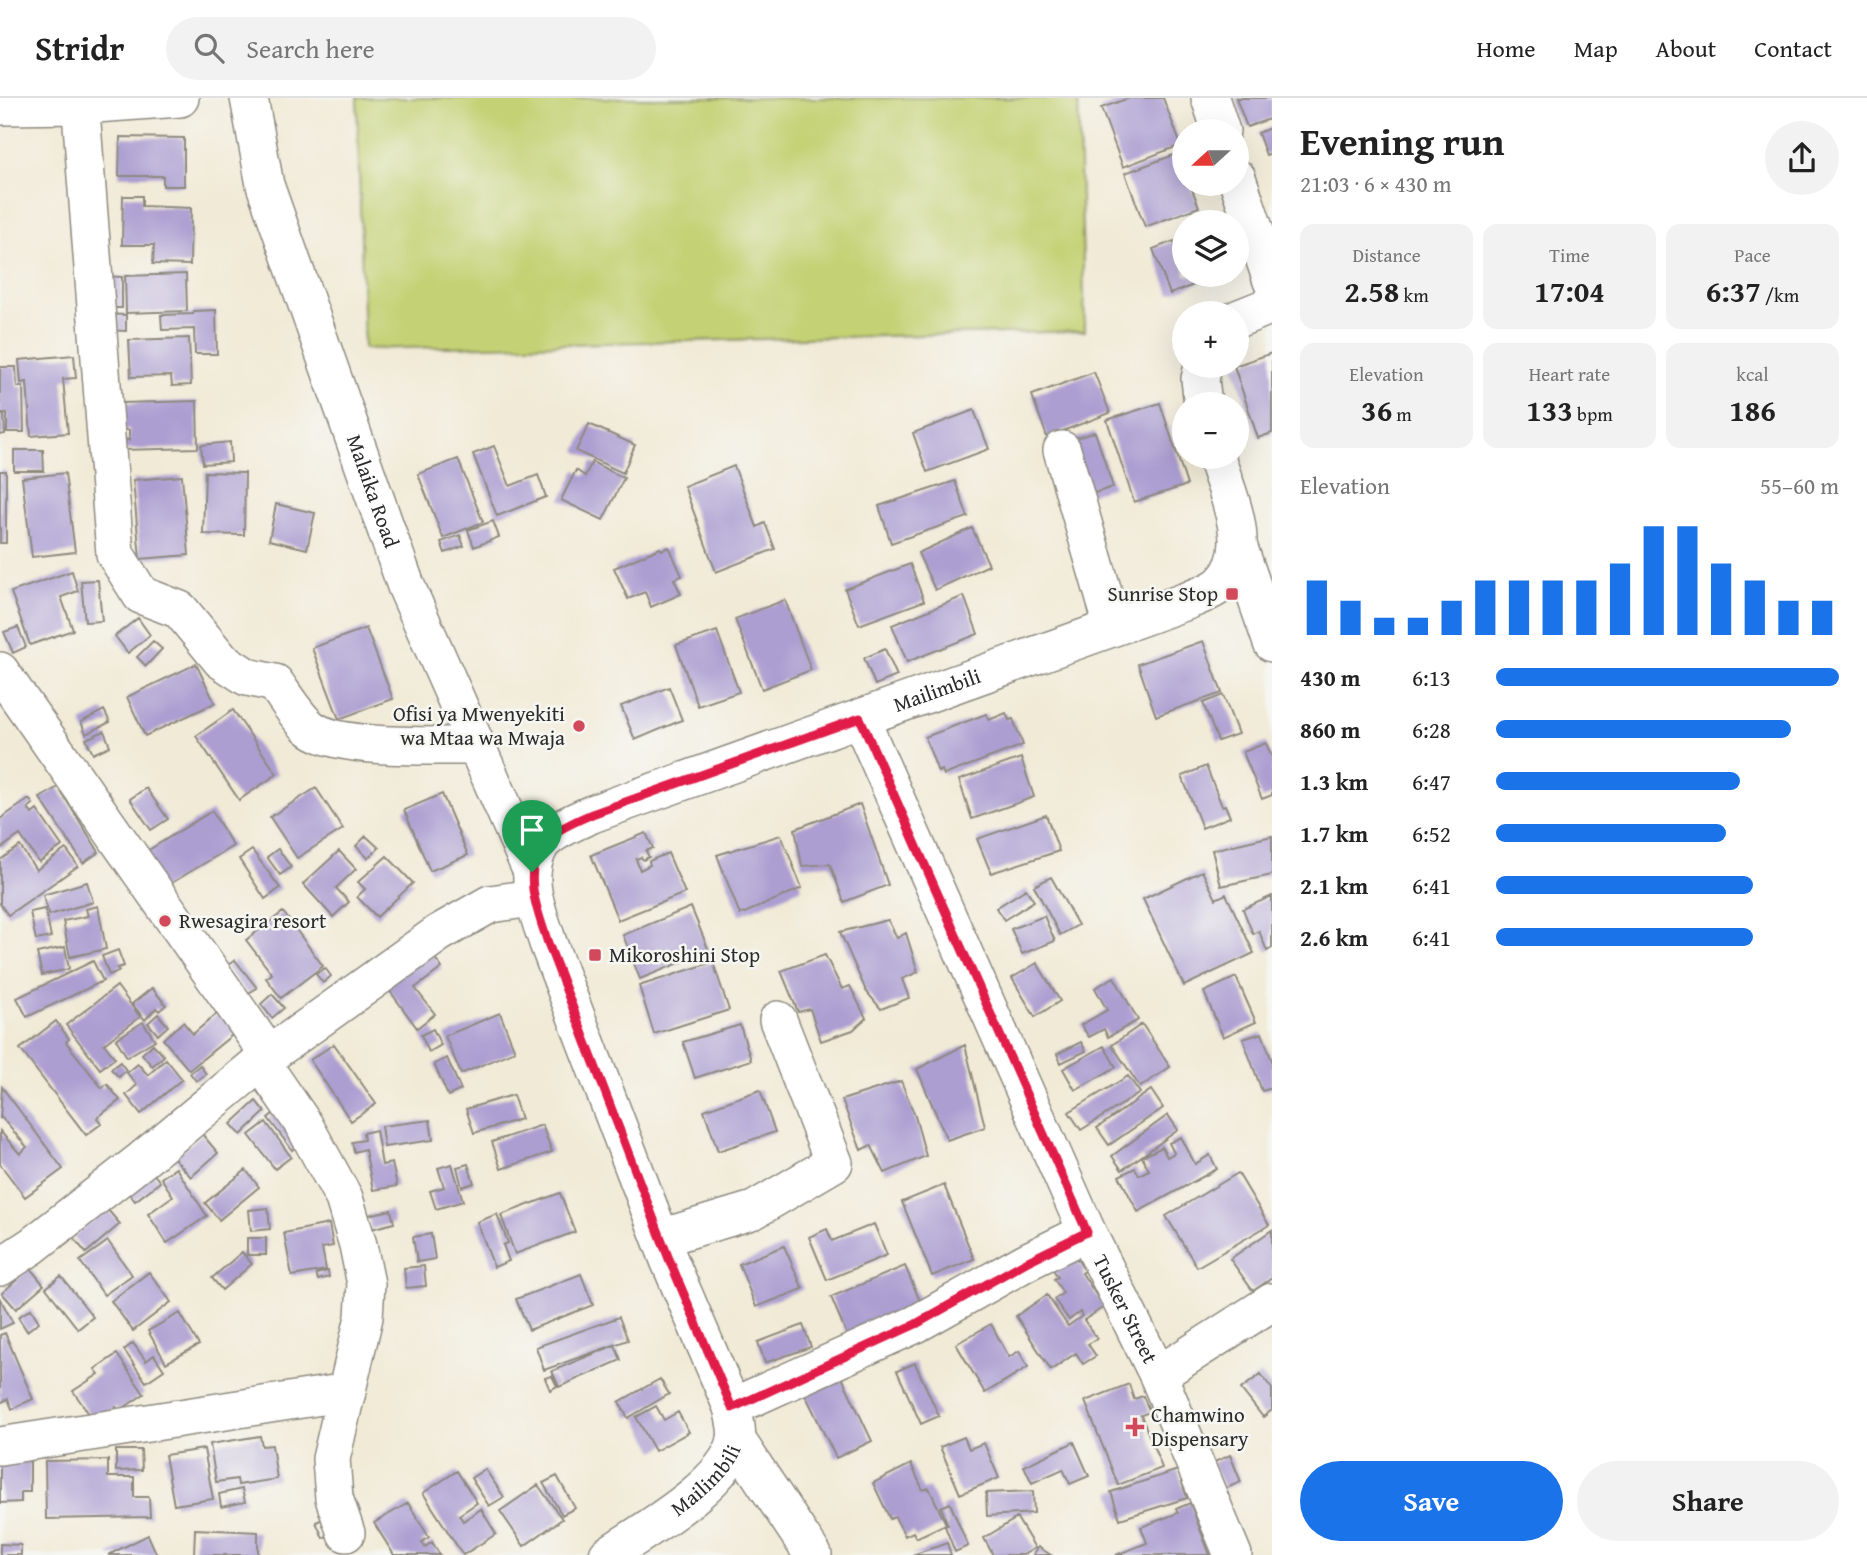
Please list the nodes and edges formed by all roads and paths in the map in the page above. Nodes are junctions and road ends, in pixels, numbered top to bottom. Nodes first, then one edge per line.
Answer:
1 (180, 98) edge
2 (249, 98) edge
3 (1210, 98) edge
4 (81, 101) edge
5 (0, 106) edge
6 (1217, 119) edge
7 (1243, 196) edge
8 (1272, 281) edge
9 (1272, 305) edge
10 (1249, 314) edge
11 (1062, 450) dead end
12 (1220, 469) edge
13 (1239, 548) junction
14 (1113, 627) junction
15 (1272, 643) edge
16 (0, 671) edge
17 (860, 718) junction
18 (477, 746) junction
19 (532, 885) junction
20 (778, 1020) dead end
21 (265, 1059) junction
22 (1087, 1232) junction
23 (661, 1238) junction
24 (0, 1266) edge
25 (1272, 1302) edge
26 (1158, 1375) junction
27 (346, 1392) junction
28 (734, 1423) junction
29 (0, 1446) edge
30 (346, 1532) dead end
31 (608, 1555) edge
32 (813, 1555) edge
33 (1233, 1555) edge

1 - 4 street
2 - 18 street, Malaika Road
3 - 6 street
4 - 5 street
4 - 18 street
7 - 8 street
9 - 10 street
11 - 14 street
12 - 13 street
13 - 14 street, Mailimbili
13 - 15 street
14 - 17 street, Mailimbili
16 - 21 street
17 - 19 street, Mailimbili
17 - 22 street, Tusker Street
18 - 19 street, Malaika Road
19 - 21 street
19 - 23 street, Mailimbili
20 - 23 street
21 - 24 street
21 - 27 street
22 - 26 street, Tusker Street
22 - 28 street
23 - 28 street, Mailimbili
25 - 26 street
26 - 33 street, Tusker Street
27 - 29 street
27 - 30 street
28 - 31 street, Mailimbili
28 - 32 street

